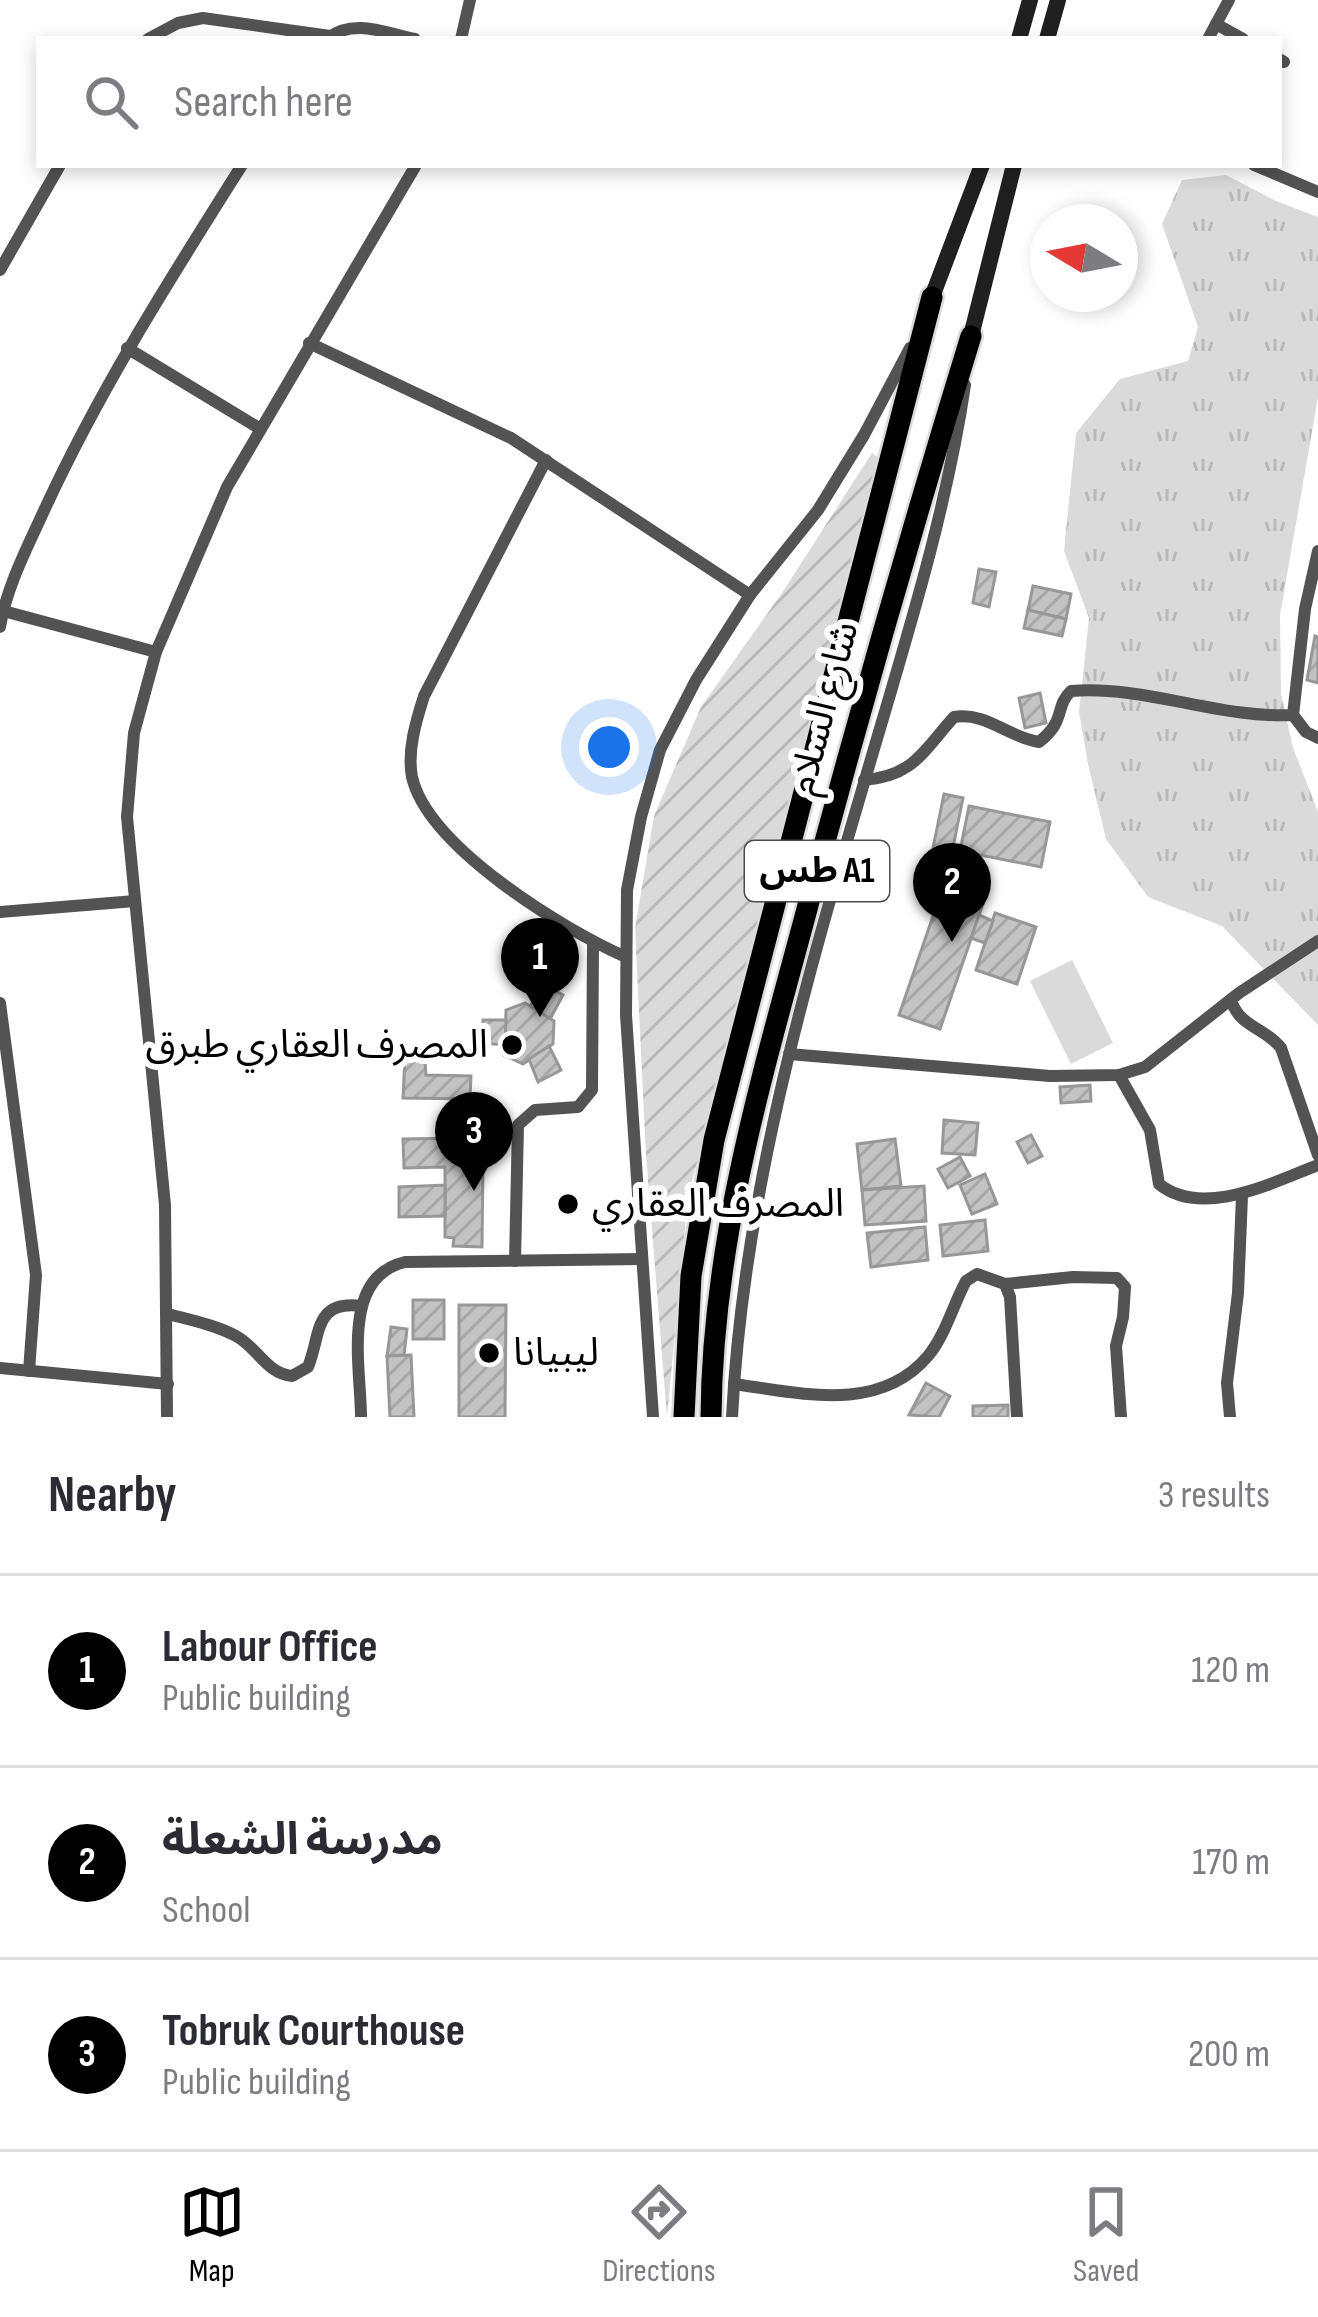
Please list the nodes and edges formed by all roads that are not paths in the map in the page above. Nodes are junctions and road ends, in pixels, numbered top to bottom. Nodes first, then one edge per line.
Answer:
1 (470, 0) edge
2 (1030, 0) edge
3 (1058, 0) edge
4 (1229, 0) edge
5 (1216, 24) junction
6 (154, 36) edge
7 (316, 36) edge
8 (333, 36) edge
9 (400, 36) edge
10 (462, 36) edge
11 (1020, 36) edge
12 (1048, 36) edge
13 (1210, 36) edge
14 (1238, 36) edge
15 (58, 168) edge
16 (240, 168) edge
17 (414, 168) edge
18 (981, 168) edge
19 (1013, 168) edge
20 (1261, 168) edge
21 (1318, 192) edge
22 (0, 270) edge
23 (932, 297) junction
24 (971, 336) junction
25 (309, 343) junction
26 (127, 348) junction
27 (259, 428) junction
28 (546, 460) junction
29 (1318, 551) edge
30 (750, 595) junction
31 (1, 610) edge
32 (1311, 612) edge
33 (0, 627) edge
34 (156, 652) junction
35 (1293, 715) junction
36 (1318, 738) edge
37 (864, 781) junction
38 (135, 901) junction
39 (0, 912) edge
40 (1318, 940) edge
41 (592, 943) junction
42 (626, 957) junction
43 (1231, 1000) junction
44 (0, 1003) edge
45 (789, 1054) junction
46 (1119, 1075) junction
47 (1318, 1155) edge
48 (1318, 1165) edge
49 (1242, 1196) junction
50 (642, 1259) junction
51 (515, 1261) junction
52 (1005, 1283) junction
53 (361, 1306) junction
54 (168, 1314) junction
55 (0, 1368) edge
56 (29, 1371) junction
57 (168, 1384) junction
58 (734, 1384) junction
59 (167, 1417) edge
60 (362, 1417) edge
61 (653, 1417) edge
62 (684, 1417) edge
63 (711, 1417) edge
64 (732, 1417) edge
65 (1017, 1417) edge
66 (1120, 1417) edge
67 (1230, 1417) edge

1 - 10 street
2 - 11 main road
3 - 12 main road
4 - 5 street
5 - 13 street
5 - 14 street
6 - 7 street
8 - 9 street
15 - 22 street
16 - 26 street
17 - 25 street
18 - 23 main road
19 - 24 main road, شارع السلام
20 - 21 street
23 - 30 street
23 - 62 highway, شارع السلام
24 - 37 street
24 - 63 highway, شارع السلام / طس A1
25 - 27 street
25 - 28 street
26 - 27 street
26 - 31 street
27 - 34 street
28 - 30 street
28 - 41 street
29 - 32 street
30 - 42 street
31 - 33 street
31 - 34 street
32 - 35 street
34 - 38 street
35 - 36 street
35 - 37 street
37 - 45 street
38 - 39 street
38 - 54 street
40 - 43 street
41 - 42 street
41 - 51 street
42 - 50 street
43 - 46 street
43 - 47 street
44 - 56 street
45 - 46 street
45 - 58 street
46 - 49 street
48 - 49 street
49 - 67 street
50 - 51 street
50 - 61 street
51 - 53 street
52 - 58 street
52 - 65 street
52 - 66 street
53 - 54 street
53 - 60 street
54 - 57 street
55 - 56 street
56 - 57 street
57 - 59 street
58 - 64 street

